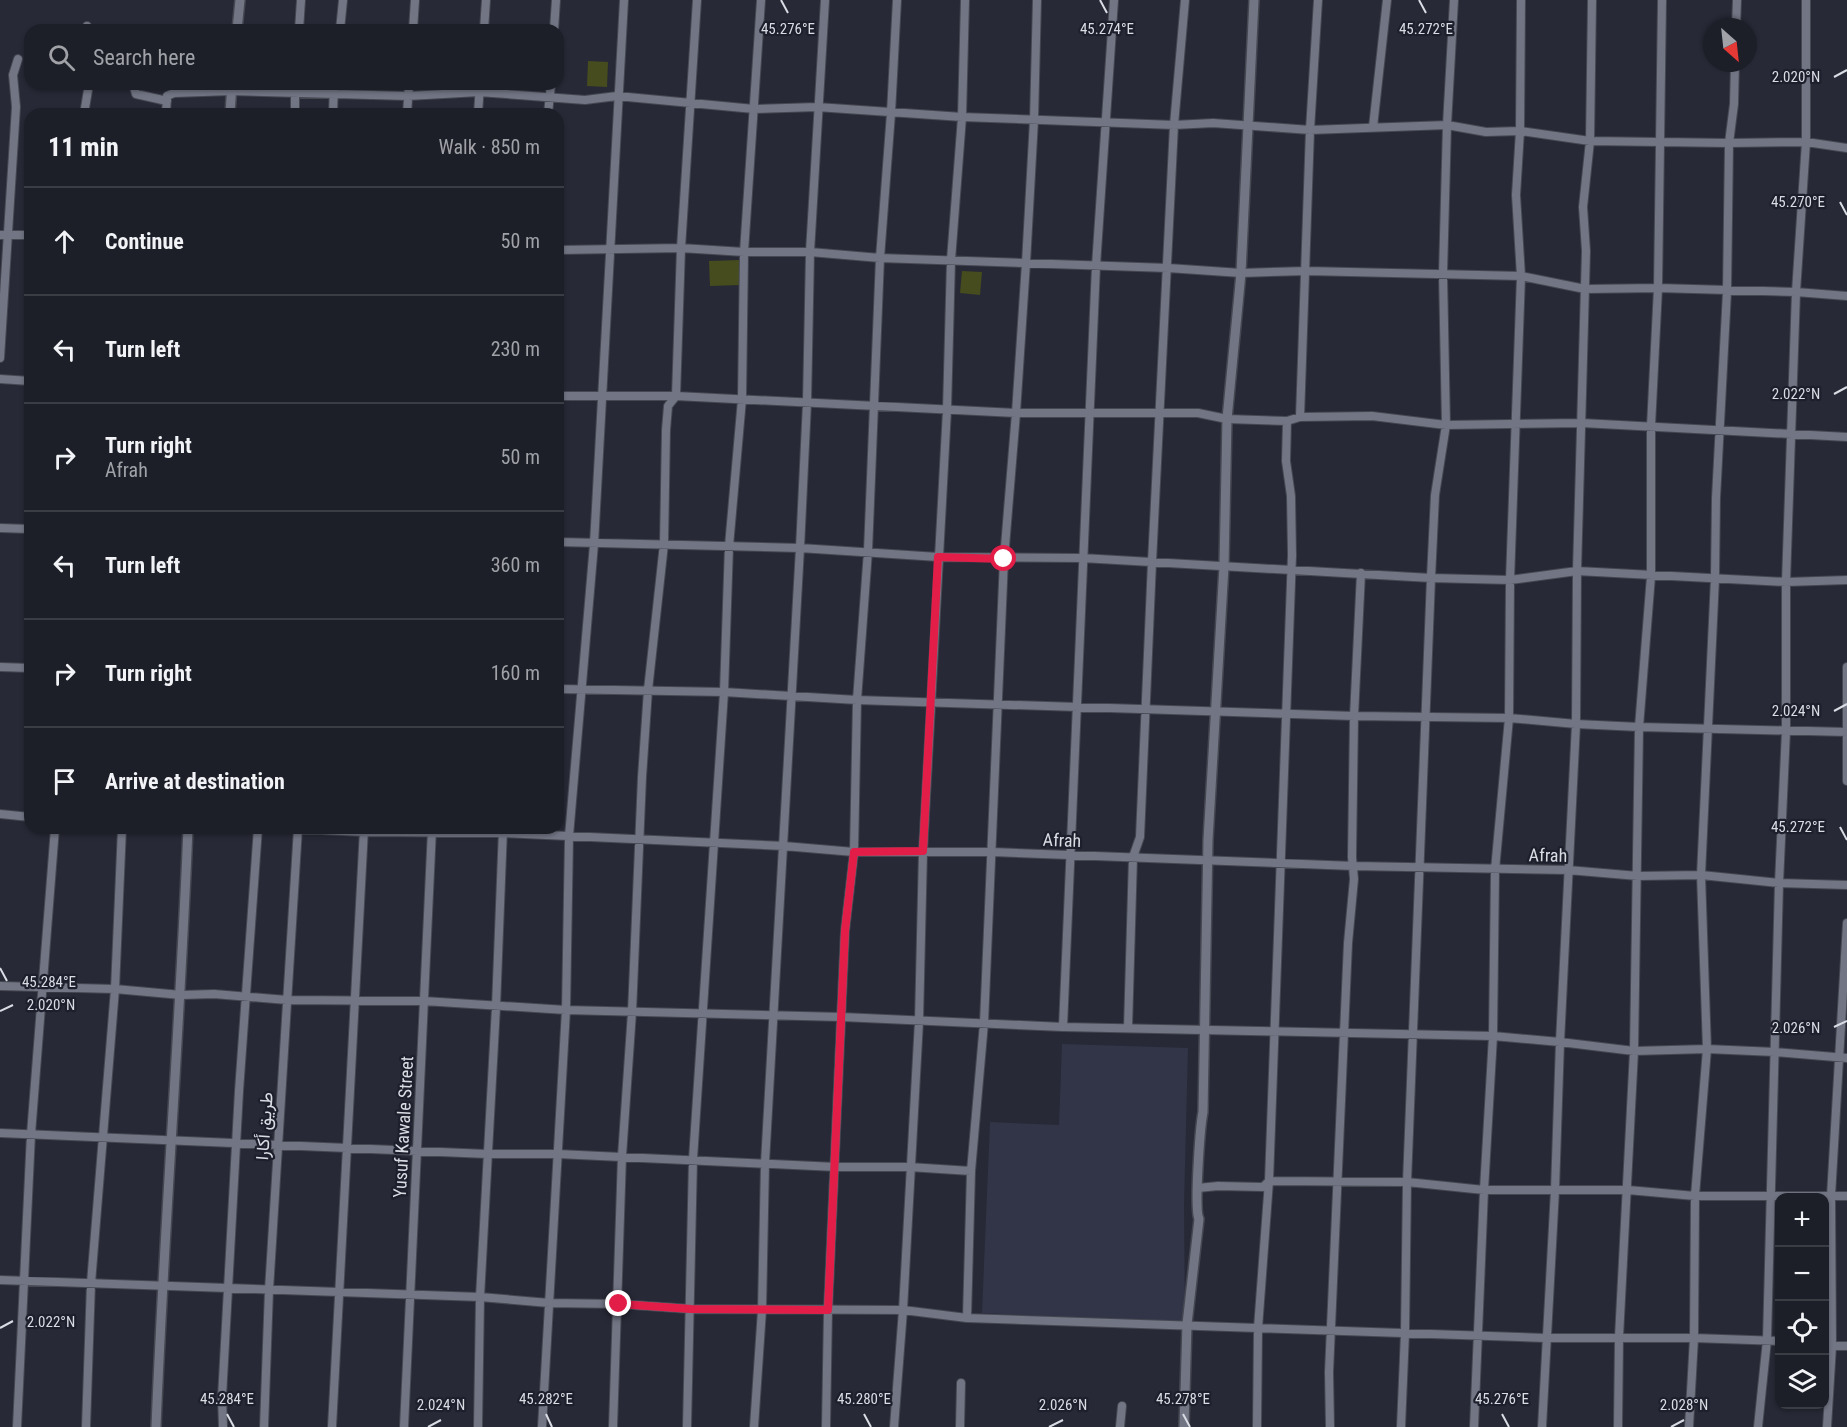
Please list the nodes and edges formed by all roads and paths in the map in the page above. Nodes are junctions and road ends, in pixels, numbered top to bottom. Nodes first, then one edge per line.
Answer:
1 (240, 0) edge
2 (301, 0) edge
3 (343, 0) edge
4 (415, 0) edge
5 (486, 0) edge
6 (556, 0) edge
7 (624, 0) edge
8 (698, 0) edge
9 (761, 0) edge
10 (825, 0) edge
11 (897, 0) edge
12 (965, 0) edge
13 (1037, 0) edge
14 (1114, 0) edge
15 (1185, 0) edge
16 (1254, 0) edge
17 (1318, 0) edge
18 (1387, 0) edge
19 (1454, 0) edge
20 (1521, 0) edge
21 (1592, 0) edge
22 (1662, 0) edge
23 (1737, 0) edge
24 (1806, 0) edge
25 (1736, 18) edge
26 (238, 24) edge
27 (299, 24) edge
28 (341, 24) edge
29 (413, 24) edge
30 (484, 24) edge
31 (554, 24) edge
32 (18, 59) dead end
33 (1735, 72) edge
34 (88, 90) edge
35 (135, 90) edge
36 (203, 90) edge
37 (232, 90) edge
38 (264, 90) edge
39 (333, 90) edge
40 (408, 90) edge
41 (461, 90) edge
42 (479, 90) edge
43 (497, 90) edge
44 (550, 90) edge
45 (295, 93) junction
46 (333, 95) junction
47 (408, 96) junction
48 (550, 96) junction
49 (617, 96) junction
50 (167, 101) junction
51 (690, 103) junction
52 (817, 107) junction
53 (85, 108) edge
54 (166, 108) edge
55 (230, 108) edge
56 (295, 108) edge
57 (333, 108) edge
58 (407, 108) edge
59 (478, 108) edge
60 (549, 108) edge
61 (754, 109) junction
62 (891, 113) junction
63 (962, 117) junction
64 (1034, 120) junction
65 (1105, 123) junction
66 (1174, 125) junction
67 (1249, 125) junction
68 (1447, 125) junction
69 (1372, 127) junction
70 (1310, 130) junction
71 (1520, 131) junction
72 (1590, 141) junction
73 (1660, 142) junction
74 (1806, 142) junction
75 (1729, 143) junction
76 (1847, 148) edge
77 (0, 235) edge
78 (9, 235) junction
79 (24, 235) edge
80 (681, 248) junction
81 (610, 249) junction
82 (564, 250) edge
83 (744, 252) junction
84 (810, 252) junction
85 (880, 258) junction
86 (951, 260) junction
87 (1026, 263) junction
88 (1096, 266) junction
89 (1168, 268) junction
90 (1307, 271) junction
91 (1241, 273) junction
92 (1443, 274) junction
93 (1521, 276) junction
94 (1658, 288) junction
95 (1585, 289) junction
96 (1726, 292) junction
97 (1796, 292) junction
98 (1847, 296) edge
99 (0, 358) edge
100 (0, 379) edge
101 (24, 381) edge
102 (602, 395) junction
103 (564, 396) edge
104 (676, 396) junction
105 (742, 399) junction
106 (807, 403) junction
107 (874, 405) junction
108 (947, 410) junction
109 (1016, 413) junction
110 (1089, 413) junction
111 (1161, 415) junction
112 (1300, 417) junction
113 (1227, 419) junction
114 (1287, 421) junction
115 (1515, 423) junction
116 (1582, 423) junction
117 (1446, 425) junction
118 (1651, 426) junction
119 (1721, 429) junction
120 (1791, 434) junction
121 (1847, 437) edge
122 (0, 528) edge
123 (24, 529) edge
124 (564, 542) edge
125 (594, 543) junction
126 (664, 544) junction
127 (729, 546) junction
128 (800, 548) junction
129 (868, 551) junction
130 (938, 557) junction
131 (1082, 558) junction
132 (1004, 559) junction
133 (1152, 562) junction
134 (1224, 566) junction
135 (1291, 570) junction
136 (1577, 571) junction
137 (1361, 573) junction
138 (1652, 576) junction
139 (1431, 578) junction
140 (1715, 578) junction
141 (1510, 580) junction
142 (1847, 580) edge
143 (1786, 582) junction
144 (1847, 667) edge
145 (0, 668) edge
146 (24, 668) edge
147 (564, 689) edge
148 (582, 689) junction
149 (648, 690) junction
150 (724, 692) junction
151 (792, 696) junction
152 (857, 700) junction
153 (931, 703) junction
154 (998, 705) junction
155 (1075, 707) junction
156 (1145, 709) junction
157 (1215, 711) junction
158 (1285, 714) junction
159 (1354, 716) junction
160 (1425, 716) junction
161 (1509, 718) junction
162 (1576, 724) junction
163 (1640, 727) junction
164 (1707, 729) junction
165 (1786, 731) junction
166 (1846, 732) edge
167 (1847, 781) edge
168 (0, 814) edge
169 (24, 816) edge
170 (55, 834) edge
171 (122, 834) edge
172 (188, 834) edge
173 (258, 834) edge
174 (298, 834) edge
175 (364, 834) edge
176 (432, 834) edge
177 (503, 834) edge
178 (547, 834) edge
179 (569, 836) junction
180 (639, 839) junction
181 (714, 843) junction
182 (784, 846) junction
183 (923, 851) junction
184 (854, 852) junction
185 (993, 852) junction
186 (1071, 856) junction
187 (1133, 857) junction
188 (1208, 860) junction
189 (1280, 863) junction
190 (1354, 866) junction
191 (1420, 868) junction
192 (1495, 870) junction
193 (1568, 870) junction
194 (1701, 875) junction
195 (1638, 876) junction
196 (1779, 883) junction
197 (1847, 885) edge
198 (1847, 923) edge
199 (0, 986) edge
200 (43, 988) junction
201 (115, 989) junction
202 (181, 994) junction
203 (247, 996) junction
204 (287, 1000) junction
205 (356, 1001) junction
206 (424, 1002) junction
207 (496, 1006) junction
208 (566, 1010) junction
209 (632, 1012) junction
210 (704, 1013) junction
211 (774, 1017) junction
212 (842, 1017) junction
213 (919, 1021) junction
214 (984, 1023) junction
215 (1063, 1027) junction
216 (1128, 1028) junction
217 (1204, 1030) junction
218 (1274, 1031) junction
219 (1344, 1033) junction
220 (1413, 1034) junction
221 (1493, 1036) junction
222 (1560, 1042) junction
223 (1707, 1049) junction
224 (1634, 1052) junction
225 (1775, 1052) junction
226 (1843, 1058) edge
227 (0, 1133) edge
228 (31, 1134) junction
229 (103, 1139) junction
230 (171, 1142) junction
231 (238, 1142) junction
232 (278, 1146) junction
233 (346, 1148) junction
234 (417, 1151) junction
235 (487, 1154) junction
236 (558, 1154) junction
237 (622, 1156) junction
238 (693, 1159) junction
239 (765, 1163) junction
240 (836, 1167) junction
241 (909, 1167) junction
242 (971, 1171) junction
243 (1269, 1181) junction
244 (1339, 1182) junction
245 (1407, 1182) junction
246 (1198, 1188) junction
247 (1484, 1190) junction
248 (1555, 1190) junction
249 (1628, 1190) junction
250 (1695, 1196) junction
251 (1831, 1196) junction
252 (1847, 1196) edge
253 (1770, 1197) junction
254 (0, 1280) edge
255 (23, 1281) junction
256 (91, 1284) junction
257 (162, 1286) junction
258 (230, 1288) junction
259 (268, 1290) junction
260 (340, 1292) junction
261 (411, 1294) junction
262 (480, 1297) junction
263 (1829, 1301) edge
264 (549, 1303) junction
265 (619, 1304) junction
266 (691, 1309) junction
267 (762, 1310) junction
268 (828, 1310) junction
269 (903, 1310) junction
270 (967, 1318) junction
271 (1187, 1324) junction
272 (1258, 1328) junction
273 (1331, 1330) junction
274 (1405, 1333) junction
275 (1479, 1335) junction
276 (1619, 1337) junction
277 (1546, 1338) junction
278 (1694, 1338) junction
279 (1767, 1340) junction
280 (1775, 1341) edge
281 (1829, 1345) edge
282 (1847, 1346) edge
283 (1828, 1355) edge
284 (962, 1383) dead end
285 (1122, 1407) dead end
286 (17, 1427) edge
287 (86, 1427) edge
288 (156, 1427) edge
289 (222, 1427) edge
290 (264, 1427) edge
291 (332, 1427) edge
292 (404, 1427) edge
293 (478, 1427) edge
294 (542, 1427) edge
295 (613, 1427) edge
296 (687, 1427) edge
297 (754, 1427) edge
298 (826, 1427) edge
299 (894, 1427) edge
300 (960, 1427) edge
301 (1120, 1427) edge
302 (1184, 1427) edge
303 (1257, 1427) edge
304 (1330, 1427) edge
305 (1401, 1427) edge
306 (1474, 1427) edge
307 (1542, 1427) edge
308 (1618, 1427) edge
309 (1689, 1427) edge
310 (1758, 1427) edge
311 (1827, 1427) edge

1 - 26 street
2 - 27 street
3 - 28 street
4 - 29 street
5 - 30 street
6 - 31 street
7 - 49 street
8 - 51 street
9 - 61 street
10 - 52 street
11 - 62 street
12 - 63 street
13 - 64 street
14 - 65 street
15 - 66 street
16 - 67 street
17 - 70 street
18 - 69 street
19 - 68 street
20 - 71 street
21 - 72 street
22 - 73 street
23 - 25 street
24 - 74 street
32 - 78 street
33 - 75 street
34 - 53 street
35 - 50 street
36 - 50 street
37 - 55 street
38 - 45 street
39 - 46 street
40 - 47 street
41 - 47 street
42 - 59 street
43 - 48 street
44 - 48 street
45 - 46 street
45 - 56 street
46 - 47 street
46 - 57 street
47 - 58 street
48 - 49 street
48 - 60 street
49 - 51 street
49 - 81 street
50 - 54 street
51 - 61 street
51 - 80 street
52 - 61 street
52 - 62 street
52 - 84 street
61 - 83 street
62 - 63 street
62 - 85 street
63 - 64 street
63 - 86 street
64 - 65 street
64 - 87 street
65 - 66 street
65 - 88 street
66 - 67 street
66 - 89 street
67 - 70 street
67 - 91 street
68 - 69 street
68 - 71 street
68 - 92 street
69 - 70 street
70 - 90 street
71 - 72 street
71 - 93 street
72 - 73 street
72 - 95 street
73 - 75 street
73 - 94 street
74 - 75 street
74 - 76 street
74 - 97 street
75 - 96 street
77 - 78 street
78 - 79 street
78 - 99 street
80 - 81 street
80 - 83 street
80 - 104 street
81 - 82 street
81 - 102 street
83 - 84 street
83 - 105 street
84 - 85 street
84 - 106 street
85 - 86 street
85 - 107 street
86 - 87 street
86 - 108 street
87 - 88 street
87 - 109 street
88 - 89 street
88 - 110 street
89 - 91 street
89 - 111 street
90 - 91 street
90 - 92 street
90 - 112 street
91 - 113 street
92 - 93 street
92 - 117 street
93 - 95 street
93 - 115 street
94 - 95 street
94 - 96 street
94 - 118 street
95 - 116 street
96 - 97 street
96 - 119 street
97 - 98 street
97 - 120 street
100 - 101 street
102 - 103 street
102 - 104 street
102 - 125 street
104 - 105 street
104 - 126 street
105 - 106 street
105 - 127 street
106 - 107 street
106 - 128 street
107 - 108 street
107 - 129 street
108 - 109 street
108 - 130 street
109 - 110 street
109 - 132 street
110 - 111 street
110 - 131 street
111 - 113 street
111 - 133 street
112 - 114 street
112 - 117 street
113 - 114 street
113 - 134 street
114 - 135 street
115 - 116 street
115 - 117 street
115 - 141 street
116 - 118 street
116 - 136 street
117 - 139 street
118 - 119 street
118 - 138 street
119 - 120 street
119 - 140 street
120 - 121 street
120 - 143 street
122 - 123 street
124 - 125 street
125 - 126 street
125 - 148 street
126 - 127 street
126 - 149 street
127 - 128 street
127 - 150 street
128 - 129 street
128 - 151 street
129 - 130 street
129 - 152 street
130 - 132 street
130 - 153 street
131 - 132 street
131 - 133 street
131 - 155 street
132 - 154 street
133 - 134 street
133 - 156 street
134 - 135 street
134 - 157 street
135 - 137 street
135 - 158 street
136 - 138 street
136 - 141 street
136 - 162 street
137 - 139 street
137 - 159 street
138 - 140 street
138 - 163 street
139 - 141 street
139 - 160 street
140 - 143 street
140 - 164 street
141 - 161 street
142 - 143 street
143 - 165 street
144 - 166 street
145 - 146 street
147 - 148 street
148 - 149 street
148 - 179 street
149 - 150 street
149 - 180 street
150 - 151 street
150 - 181 street
151 - 152 street
151 - 182 street
152 - 153 street
152 - 184 street
153 - 154 street
153 - 183 street
154 - 155 street
154 - 185 street
155 - 156 street
155 - 186 street
156 - 157 street
156 - 187 street
157 - 158 street
157 - 188 street
158 - 159 street
158 - 189 street
159 - 160 street
159 - 190 street
160 - 161 street
160 - 191 street
161 - 162 street
161 - 192 street
162 - 163 street
162 - 193 street
163 - 164 street
163 - 195 street
164 - 165 street
164 - 194 street
165 - 166 street
165 - 196 street
166 - 167 street
168 - 169 street
170 - 200 street
171 - 201 street
172 - 202 street
173 - 203 street
174 - 204 street, طريق أكارا
175 - 205 street
176 - 206 street, Yusuf Kawale Street
177 - 207 street
178 - 179 street, Afrah
179 - 180 street, Afrah
179 - 208 street
180 - 181 street, Afrah
180 - 209 street
181 - 182 street, Afrah
181 - 210 street
182 - 184 street, Afrah
182 - 211 street
183 - 184 street, Afrah
183 - 185 street, Afrah
183 - 213 street
184 - 212 street
185 - 186 street, Afrah
185 - 214 street
186 - 187 street, Afrah
186 - 215 street
187 - 188 street, Afrah
187 - 216 street
188 - 189 street, Afrah
188 - 217 street
189 - 190 street, Afrah
189 - 218 street
190 - 191 street, Afrah
190 - 219 street
191 - 192 street, Afrah
191 - 220 street
192 - 193 street, Afrah
192 - 221 street
193 - 195 street, Afrah
193 - 222 street
194 - 195 street, Afrah
194 - 196 street, Afrah
194 - 223 street
195 - 224 street
196 - 197 street, Afrah
196 - 225 street
198 - 226 street
199 - 200 street
200 - 201 street
200 - 228 street
201 - 202 street
201 - 229 street
202 - 203 street
202 - 230 street
203 - 204 street
203 - 231 street
204 - 205 street
204 - 232 street, طريق أكارا
205 - 206 street
205 - 233 street
206 - 207 street
206 - 234 street, Yusuf Kawale Street
207 - 208 street
207 - 235 street
208 - 209 street
208 - 236 street
209 - 210 street
209 - 237 street
210 - 211 street
210 - 238 street
211 - 212 street
211 - 239 street
212 - 213 street
212 - 240 street
213 - 214 street
213 - 241 street
214 - 215 street
214 - 242 street
215 - 216 street
216 - 217 street
217 - 218 street
217 - 246 street
218 - 219 street
218 - 243 street
219 - 220 street
219 - 244 street
220 - 221 street
220 - 245 street
221 - 222 street
221 - 247 street
222 - 224 street
222 - 248 street
223 - 224 street
223 - 225 street
223 - 250 street
224 - 249 street
225 - 226 street
225 - 253 street
226 - 251 street
227 - 228 street
228 - 229 street
228 - 255 street
229 - 230 street
229 - 256 street
230 - 231 street
230 - 257 street
231 - 232 street
231 - 258 street
232 - 233 street
232 - 259 street, طريق أكارا
233 - 234 street
233 - 260 street
234 - 235 street
234 - 261 street, Yusuf Kawale Street
235 - 236 street
235 - 262 street
236 - 237 street
236 - 264 street
237 - 238 street
237 - 265 street
238 - 239 street
238 - 266 street
239 - 240 street
239 - 267 street
240 - 241 street
240 - 268 street
241 - 242 street
241 - 269 street
242 - 270 street
243 - 244 street
243 - 246 street
243 - 272 street
244 - 245 street
244 - 273 street
245 - 247 street
245 - 274 street
246 - 271 street
247 - 248 street
247 - 275 street
248 - 249 street
248 - 277 street
249 - 250 street
249 - 276 street
250 - 253 street
250 - 278 street
251 - 252 street
251 - 253 street
251 - 263 street
253 - 279 street
254 - 255 street
255 - 256 street
255 - 286 street
256 - 257 street
256 - 287 street
257 - 258 street
257 - 288 street
258 - 259 street
258 - 289 street
259 - 260 street
259 - 290 street, طريق أكارا
260 - 261 street
260 - 291 street
261 - 262 street
261 - 292 street, Yusuf Kawale Street
262 - 264 street
262 - 293 street
264 - 265 street
264 - 294 street
265 - 266 street
265 - 295 street
266 - 267 street
266 - 296 street
267 - 268 street
267 - 297 street
268 - 269 street
268 - 298 street
269 - 270 street
269 - 299 street
270 - 271 street
271 - 272 street
271 - 302 street
272 - 273 street
272 - 303 street
273 - 274 street
273 - 304 street
274 - 275 street
274 - 305 street
275 - 277 street
275 - 306 street
276 - 277 street
276 - 278 street
276 - 308 street
277 - 307 street
278 - 279 street
278 - 309 street
279 - 280 street
279 - 310 street
281 - 282 street
283 - 311 street
284 - 300 street
285 - 301 street

